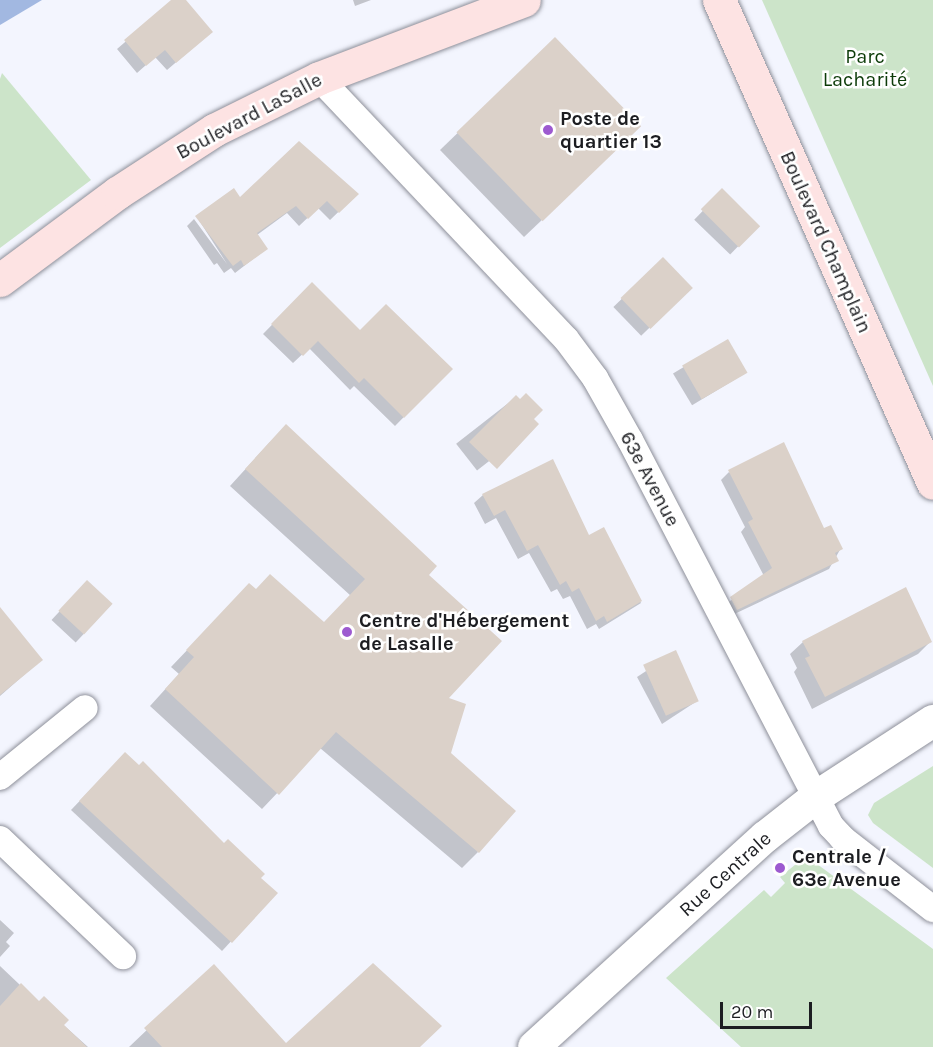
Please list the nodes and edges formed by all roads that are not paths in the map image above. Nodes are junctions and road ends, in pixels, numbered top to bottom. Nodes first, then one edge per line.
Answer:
1 (524, 0) edge
2 (719, 0) edge
3 (319, 78) junction
4 (0, 280) edge
5 (933, 483) edge
6 (85, 708) dead end
7 (933, 721) edge
8 (0, 777) edge
9 (816, 797) junction
10 (0, 839) edge
11 (933, 909) edge
12 (123, 956) dead end
13 (534, 1047) edge

1 - 3 main road, Boulevard LaSalle
2 - 5 main road, Boulevard Champlain
3 - 4 main road, Boulevard LaSalle
3 - 9 street, 63e Avenue
6 - 8 street
7 - 9 street, Rue Centrale
9 - 11 street, 63e Avenue
9 - 13 street, Rue Centrale
10 - 12 street

